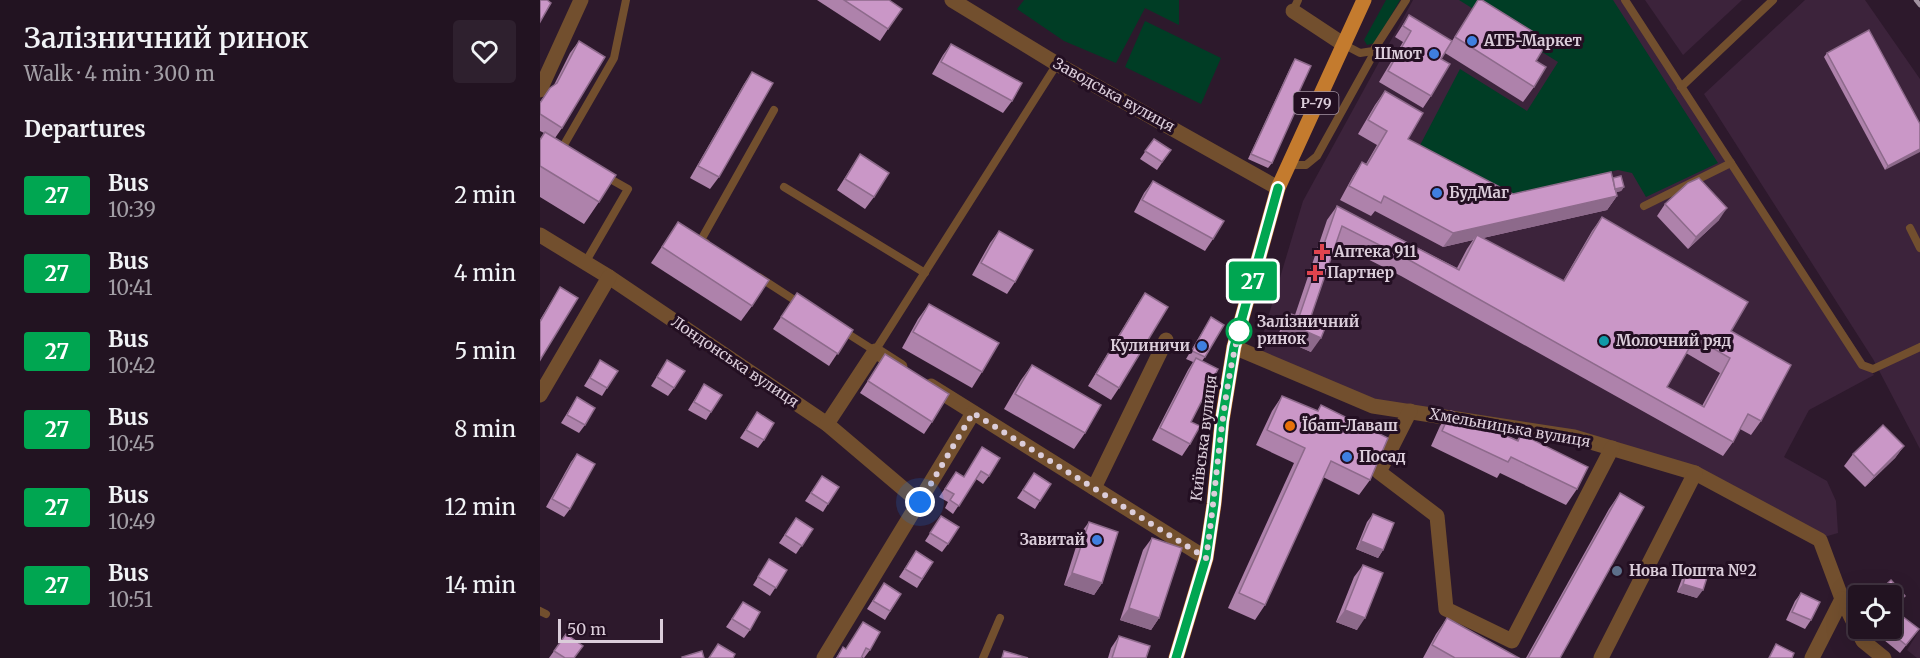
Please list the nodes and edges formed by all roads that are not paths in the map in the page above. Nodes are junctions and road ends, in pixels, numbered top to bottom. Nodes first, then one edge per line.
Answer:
1 (581, 0) edge
2 (626, 0) edge
3 (952, 0) edge
4 (1364, 0) edge
5 (1406, 0) edge
6 (1624, 0) edge
7 (1773, 0) edge
8 (1295, 6) edge
9 (1343, 44) junction
10 (1378, 46) junction
11 (1057, 64) junction
12 (1681, 87) junction
13 (540, 90) edge
14 (774, 110) dead end
15 (570, 155) edge
16 (1731, 163) junction
17 (1288, 165) junction
18 (599, 172) edge
19 (784, 187) dead end
20 (1278, 188) junction
21 (1644, 206) dead end
22 (1910, 228) dead end
23 (540, 235) edge
24 (710, 246) edge
25 (1920, 248) edge
26 (585, 263) junction
27 (749, 271) edge
28 (925, 273) junction
29 (609, 278) junction
30 (807, 308) edge
31 (836, 327) edge
32 (1166, 340) dead end
33 (1920, 346) edge
34 (1234, 347) junction
35 (875, 351) junction
36 (540, 395) edge
37 (1410, 411) junction
38 (973, 413) junction
39 (827, 424) junction
40 (1612, 448) junction
41 (1695, 472) junction
42 (1094, 488) junction
43 (920, 502) junction
44 (1206, 558) junction
45 (1842, 599) junction
46 (1000, 618) dead end
47 (824, 658) edge
48 (983, 658) edge
49 (1176, 658) edge
50 (1601, 658) edge
51 (1812, 658) edge
52 (1884, 658) edge

1 - 13 street
2 - 15 lane
3 - 11 street, Заводська вулиця
4 - 9 main road, Р-79
5 - 10 lane
6 - 12 lane
7 - 12 lane
8 - 9 street
9 - 10 lane
9 - 17 main road, Р-79
10 - 17 lane
11 - 20 street, Заводська вулиця
11 - 28 lane
12 - 16 lane
14 - 24 lane
16 - 21 lane
16 - 33 lane
17 - 20 main road, Р-79
18 - 26 lane
19 - 28 lane
20 - 34 main road, Київська вулиця / Р-79
22 - 25 lane
23 - 26 street, Лондонська вулиця
26 - 29 street, Лондонська вулиця
27 - 30 lane
28 - 35 lane
29 - 36 street
29 - 39 street, Лондонська вулиця
31 - 35 lane
32 - 42 street
34 - 37 street, Хмельницька вулиця
34 - 44 main road, Київська вулиця / Р-79
35 - 38 street
35 - 39 street
37 - 40 street, Хмельницька вулиця
37 - 40 street
38 - 42 street
38 - 43 street
39 - 43 street, Лондонська вулиця
40 - 41 street, Хмельницька вулиця
41 - 45 street, Хмельницька вулиця
41 - 50 street
42 - 44 street
43 - 47 street
44 - 49 main road, Київська вулиця / Р-79
45 - 51 street
45 - 52 street, Хмельницька вулиця
46 - 48 lane

